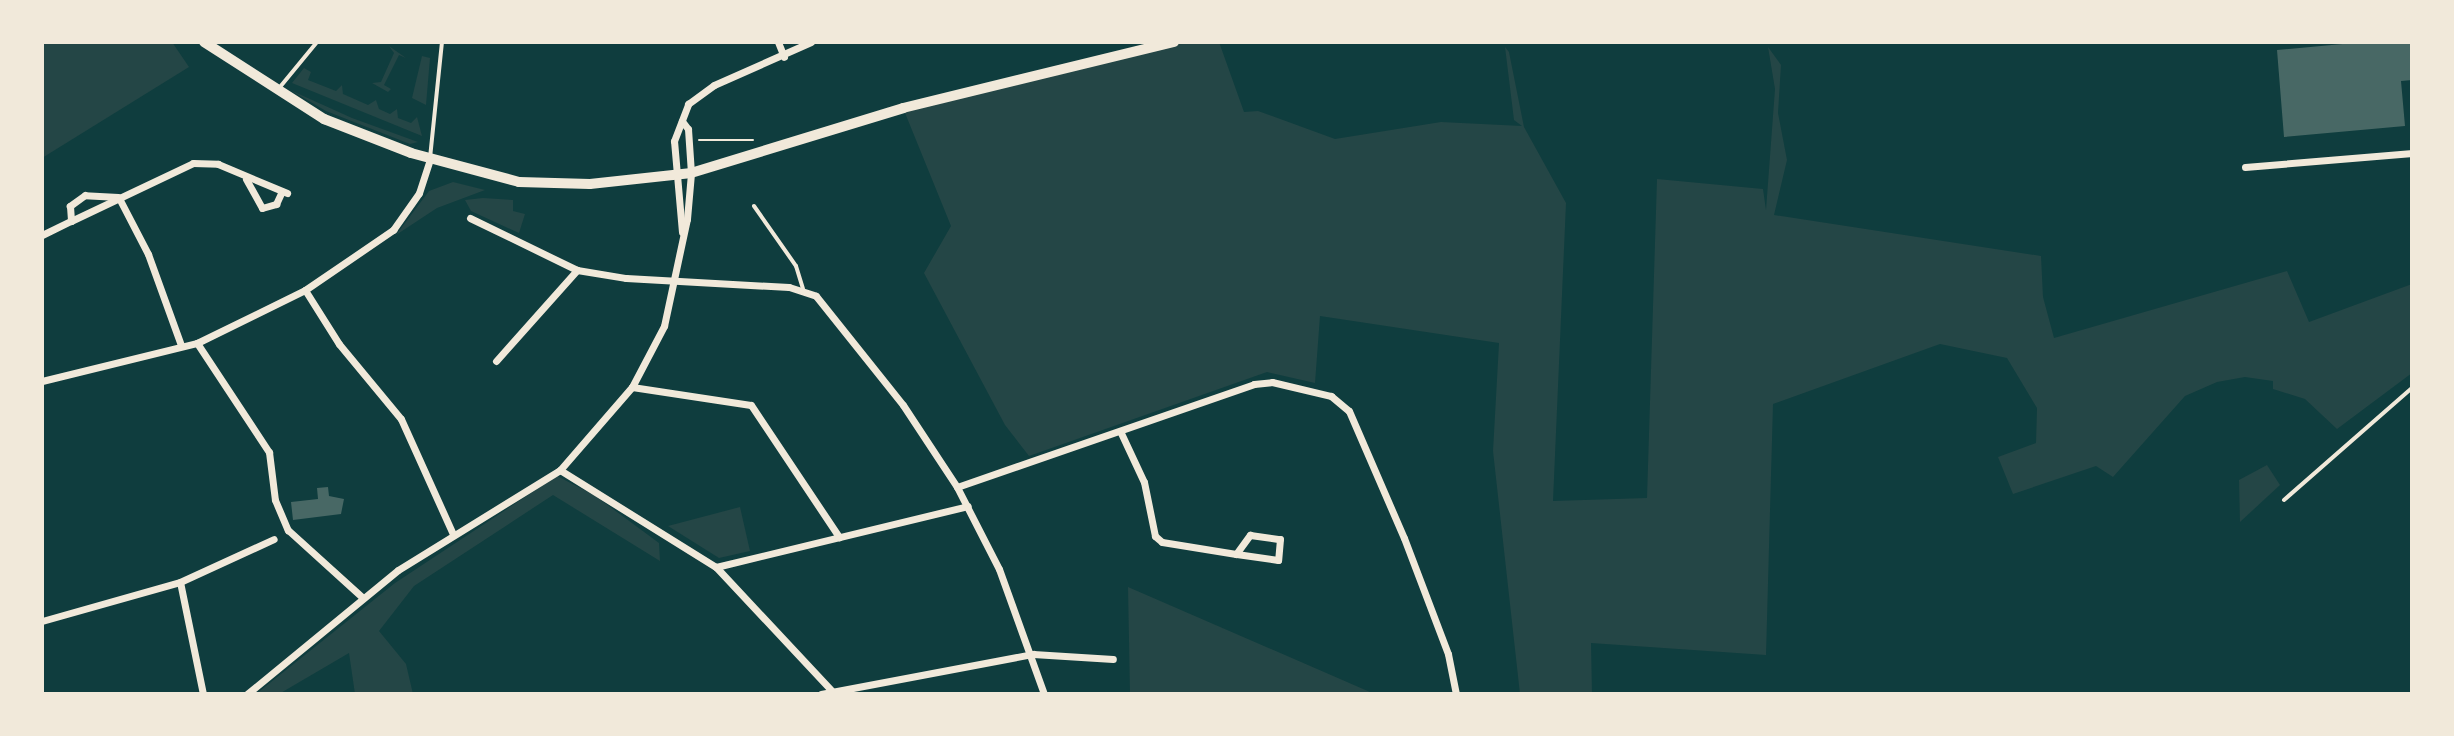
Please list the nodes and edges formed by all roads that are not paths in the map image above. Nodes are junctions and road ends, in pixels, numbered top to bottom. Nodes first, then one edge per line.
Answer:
1 (204, 42) edge
2 (317, 42) edge
3 (442, 42) edge
4 (778, 42) edge
5 (811, 42) edge
6 (1174, 42) edge
7 (784, 57) junction
8 (277, 92) junction
9 (682, 121) junction
10 (2412, 153) edge
11 (430, 159) junction
12 (2245, 167) dead end
13 (691, 173) junction
14 (674, 177) junction
15 (246, 179) junction
16 (119, 198) junction
17 (754, 206) dead end
18 (470, 218) dead end
19 (71, 221) junction
20 (682, 232) junction
21 (42, 235) edge
22 (577, 270) junction
23 (674, 281) junction
24 (803, 289) junction
25 (305, 290) junction
26 (197, 343) junction
27 (181, 345) junction
28 (496, 361) dead end
29 (42, 381) edge
30 (632, 387) junction
31 (2412, 388) edge
32 (1121, 433) junction
33 (560, 470) junction
34 (957, 487) junction
35 (2284, 500) dead end
36 (968, 506) junction
37 (453, 534) junction
38 (839, 537) junction
39 (274, 539) dead end
40 (1236, 554) junction
41 (716, 567) junction
42 (180, 582) junction
43 (362, 597) junction
44 (42, 621) edge
45 (1033, 654) junction
46 (1113, 659) dead end
47 (834, 692) edge
48 (203, 694) edge
49 (247, 694) edge
50 (821, 694) edge
51 (1044, 694) edge
52 (1456, 694) edge

1 - 8 main road
2 - 8 lane
3 - 11 lane
4 - 7 street
5 - 7 street
6 - 13 main road
7 - 9 street
8 - 11 main road
9 - 13 street
9 - 14 street
10 - 12 street
11 - 14 main road
11 - 25 street
13 - 14 main road
13 - 20 street
14 - 20 street
15 - 15 street
15 - 16 street
16 - 19 street
16 - 19 street
16 - 27 street
17 - 24 lane
18 - 22 street
19 - 21 street
20 - 23 street
22 - 23 street
22 - 28 street
23 - 24 street
23 - 30 street
24 - 34 street
25 - 26 street
25 - 37 street
26 - 27 street
26 - 43 street
27 - 29 street
30 - 33 street
30 - 38 street
31 - 35 lane
32 - 34 street
32 - 40 street
32 - 52 street
33 - 37 street
33 - 41 street
34 - 36 street
36 - 38 street
36 - 45 street
37 - 43 street
38 - 41 street
39 - 42 street
40 - 40 street
41 - 47 street
42 - 44 street
42 - 48 street
43 - 49 street
45 - 46 street
45 - 47 street
45 - 51 street
47 - 50 street

